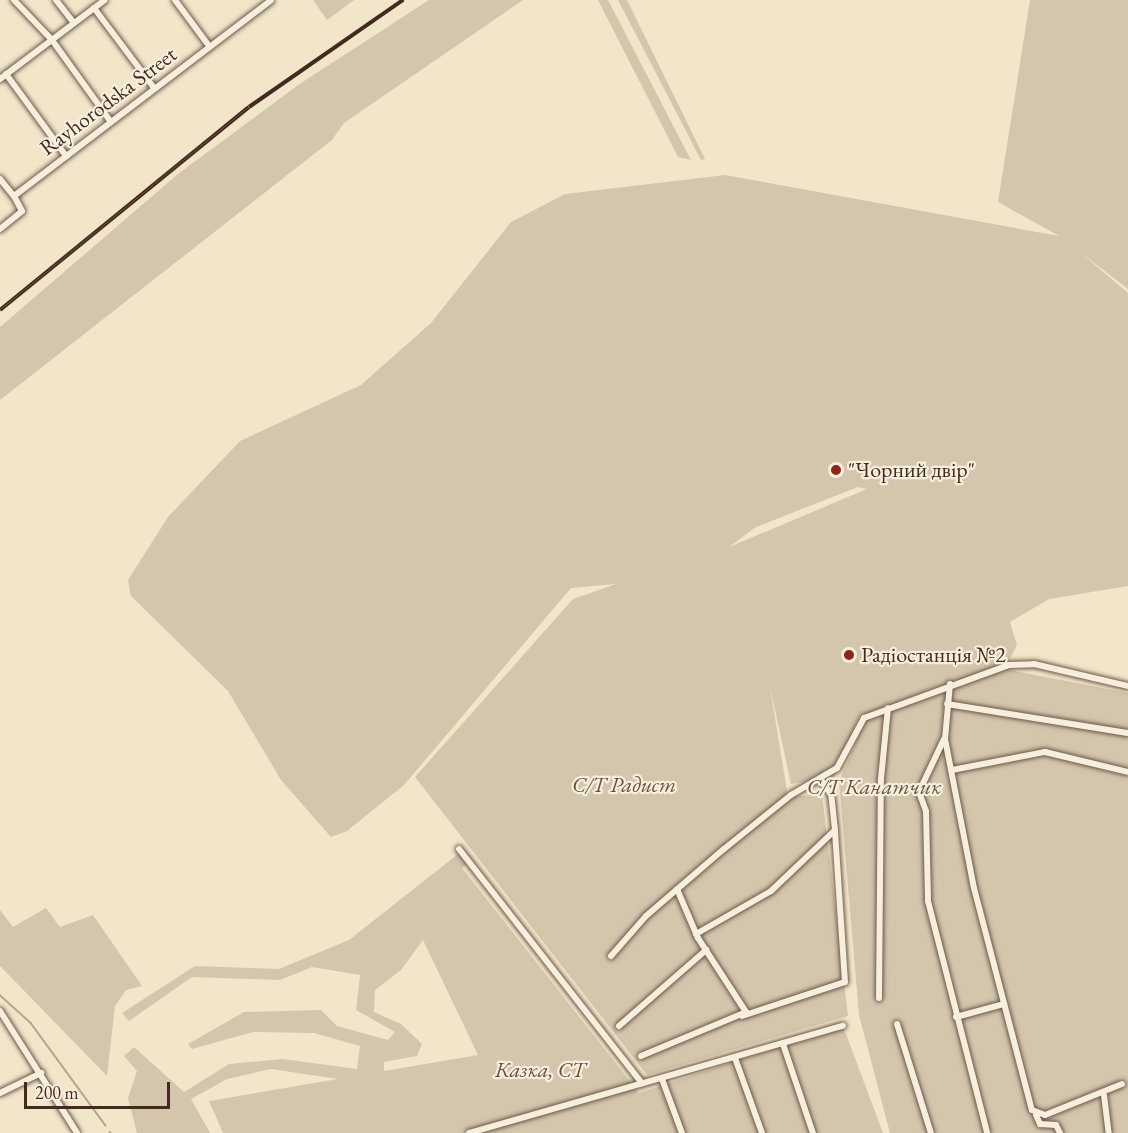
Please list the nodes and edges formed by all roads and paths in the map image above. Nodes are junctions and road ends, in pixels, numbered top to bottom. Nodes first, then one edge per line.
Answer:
1 (14, 0) edge
2 (56, 0) edge
3 (105, 0) edge
4 (175, 0) edge
5 (257, 0) edge
6 (271, 0) edge
7 (262, 7) junction
8 (94, 8) junction
9 (74, 23) junction
10 (52, 40) junction
11 (209, 46) junction
12 (3, 76) edge
13 (154, 88) junction
14 (111, 122) junction
15 (66, 156) junction
16 (0, 179) edge
17 (14, 196) junction
18 (0, 229) edge
19 (950, 684) junction
20 (1128, 686) edge
21 (947, 704) junction
22 (888, 708) junction
23 (1128, 733) edge
24 (945, 738) junction
25 (952, 770) junction
26 (1128, 772) edge
27 (820, 779) junction
28 (835, 830) junction
29 (459, 849) dead end
30 (677, 889) junction
31 (696, 934) junction
32 (706, 950) junction
33 (611, 956) dead end
34 (879, 998) dead end
35 (1004, 1004) junction
36 (0, 1011) edge
37 (742, 1016) junction
38 (956, 1017) junction
39 (897, 1024) dead end
40 (619, 1026) dead end
41 (843, 1026) dead end
42 (783, 1044) junction
43 (641, 1056) dead end
44 (735, 1058) junction
45 (41, 1073) junction
46 (662, 1079) junction
47 (642, 1083) junction
48 (1122, 1084) dead end
49 (0, 1093) edge
50 (1104, 1095) junction
51 (1036, 1115) junction
52 (77, 1133) edge
53 (469, 1133) edge
54 (682, 1133) edge
55 (762, 1133) edge
56 (813, 1133) edge
57 (931, 1133) edge
58 (987, 1133) edge
59 (1060, 1133) edge
60 (1109, 1133) edge

1 - 10 street
2 - 9 street
3 - 8 street
4 - 11 street
5 - 7 street
6 - 7 street, Rayhorodska Street
7 - 11 street, Rayhorodska Street
8 - 9 street
8 - 13 street
9 - 10 street
10 - 12 street
10 - 14 street
11 - 13 street, Rayhorodska Street
12 - 15 street
13 - 14 street, Rayhorodska Street
14 - 15 street, Rayhorodska Street
15 - 17 street, Rayhorodska Street
16 - 17 street
17 - 18 street
19 - 20 street
19 - 21 street
19 - 22 street
21 - 23 street
21 - 24 street
22 - 27 street
22 - 34 street
24 - 25 street
24 - 38 street
25 - 26 street
25 - 35 street
27 - 28 street
27 - 30 street
28 - 31 street
28 - 37 street
29 - 47 street
30 - 31 street
30 - 33 street
31 - 32 street
32 - 37 street
32 - 40 street
35 - 38 street
35 - 51 street
36 - 45 street
37 - 43 street
38 - 58 street
39 - 57 street
41 - 42 street
42 - 44 street
42 - 56 street
44 - 46 street
44 - 55 street
45 - 49 street
45 - 52 street
46 - 47 street
46 - 54 street
47 - 53 street
48 - 50 street
50 - 51 street
50 - 60 street
51 - 59 street

